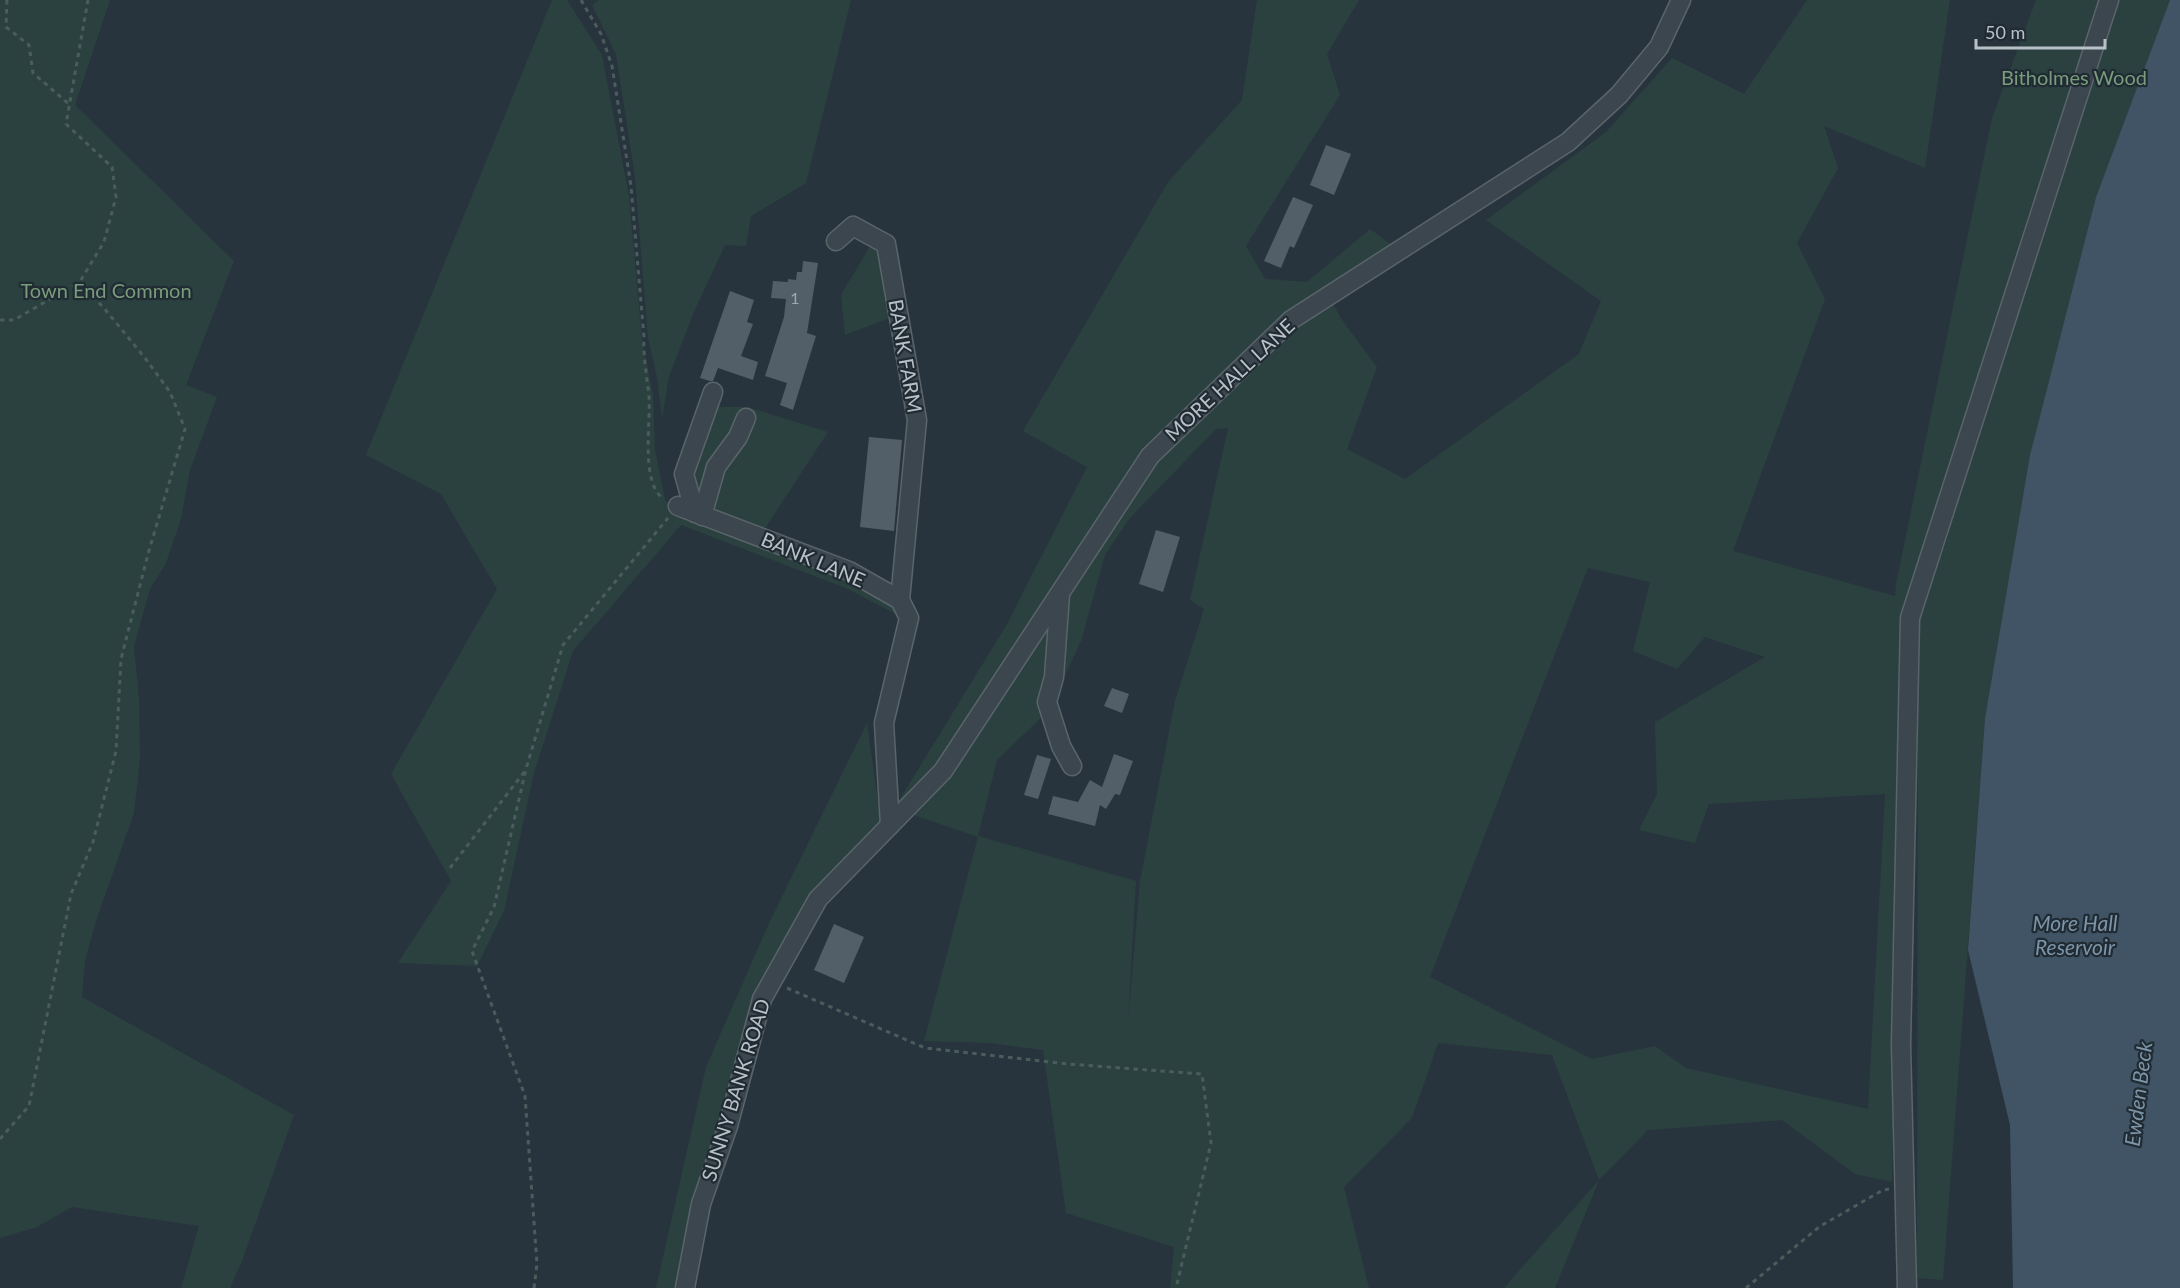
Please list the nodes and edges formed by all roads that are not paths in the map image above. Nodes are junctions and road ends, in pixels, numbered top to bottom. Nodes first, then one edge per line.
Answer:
1 (1681, 0) edge
2 (2109, 0) edge
3 (836, 242) dead end
4 (713, 392) dead end
5 (746, 418) dead end
6 (678, 506) road end
7 (699, 514) junction
8 (1060, 593) junction
9 (900, 600) junction
10 (1071, 766) dead end
11 (890, 825) junction
12 (685, 1288) edge
13 (1907, 1288) edge

1 - 8 street, MORE HALL LANE
2 - 13 street
3 - 9 street, BANK FARM
4 - 7 street
5 - 7 street
6 - 7 street, BANK LANE
7 - 9 street, BANK LANE
8 - 10 street
8 - 11 street, MORE HALL LANE
9 - 11 street
11 - 12 street, SUNNY BANK ROAD

